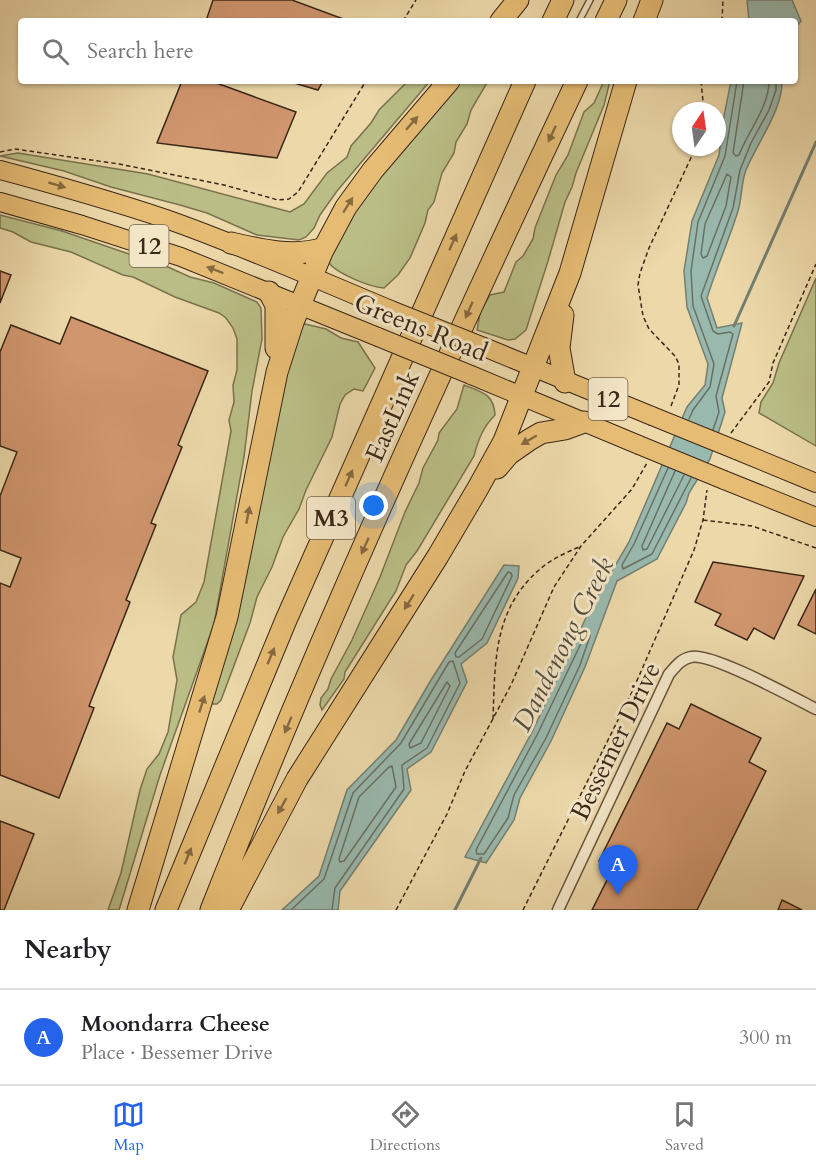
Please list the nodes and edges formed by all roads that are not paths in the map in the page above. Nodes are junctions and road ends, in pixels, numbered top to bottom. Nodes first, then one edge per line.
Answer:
1 (518, 0) edge
2 (562, 0) edge
3 (590, 0) edge
4 (616, 0) edge
5 (652, 0) edge
6 (503, 18) edge
7 (554, 18) edge
8 (581, 18) edge
9 (607, 18) edge
10 (645, 18) edge
11 (446, 84) edge
12 (524, 84) edge
13 (576, 84) edge
14 (625, 84) edge
15 (0, 170) edge
16 (0, 202) edge
17 (231, 243) junction
18 (324, 248) junction
19 (570, 273) junction
20 (312, 277) junction
21 (269, 292) junction
22 (300, 305) junction
23 (534, 368) junction
24 (565, 381) junction
25 (523, 396) junction
26 (271, 397) junction
27 (584, 422) junction
28 (816, 483) edge
29 (478, 488) junction
30 (816, 517) edge
31 (816, 709) edge
32 (138, 910) edge
33 (166, 910) edge
34 (211, 910) edge
35 (228, 910) edge
36 (558, 910) edge

1 - 6 highway
2 - 7 highway
3 - 8 lane
4 - 9 highway
5 - 10 highway
18 -> 11 highway
33 -> 12 highway, EastLink / M3
13 -> 34 highway, EastLink / M3
14 - 19 highway
15 -> 17 main road, Greens Road / 12
21 -> 16 main road, Greens Road / 12
17 - 18 highway
17 - 20 main road, Greens Road / 12
18 - 20 highway
19 - 23 highway
19 - 24 highway
20 - 22 highway
20 - 23 main road, Greens Road / 12, bridge
21 - 22 main road, Greens Road / 12
21 - 26 highway
22 - 25 main road, Greens Road / 12, bridge
22 - 26 highway
23 - 24 main road, Greens Road / 12
23 - 25 highway
24 - 28 main road, Greens Road / 12, bridge
25 - 27 main road, Greens Road / 12
25 - 29 highway
32 -> 26 highway
27 -> 29 highway
27 - 30 main road, Greens Road / 12, bridge
29 -> 35 highway
31 - 36 street, Bessemer Drive

